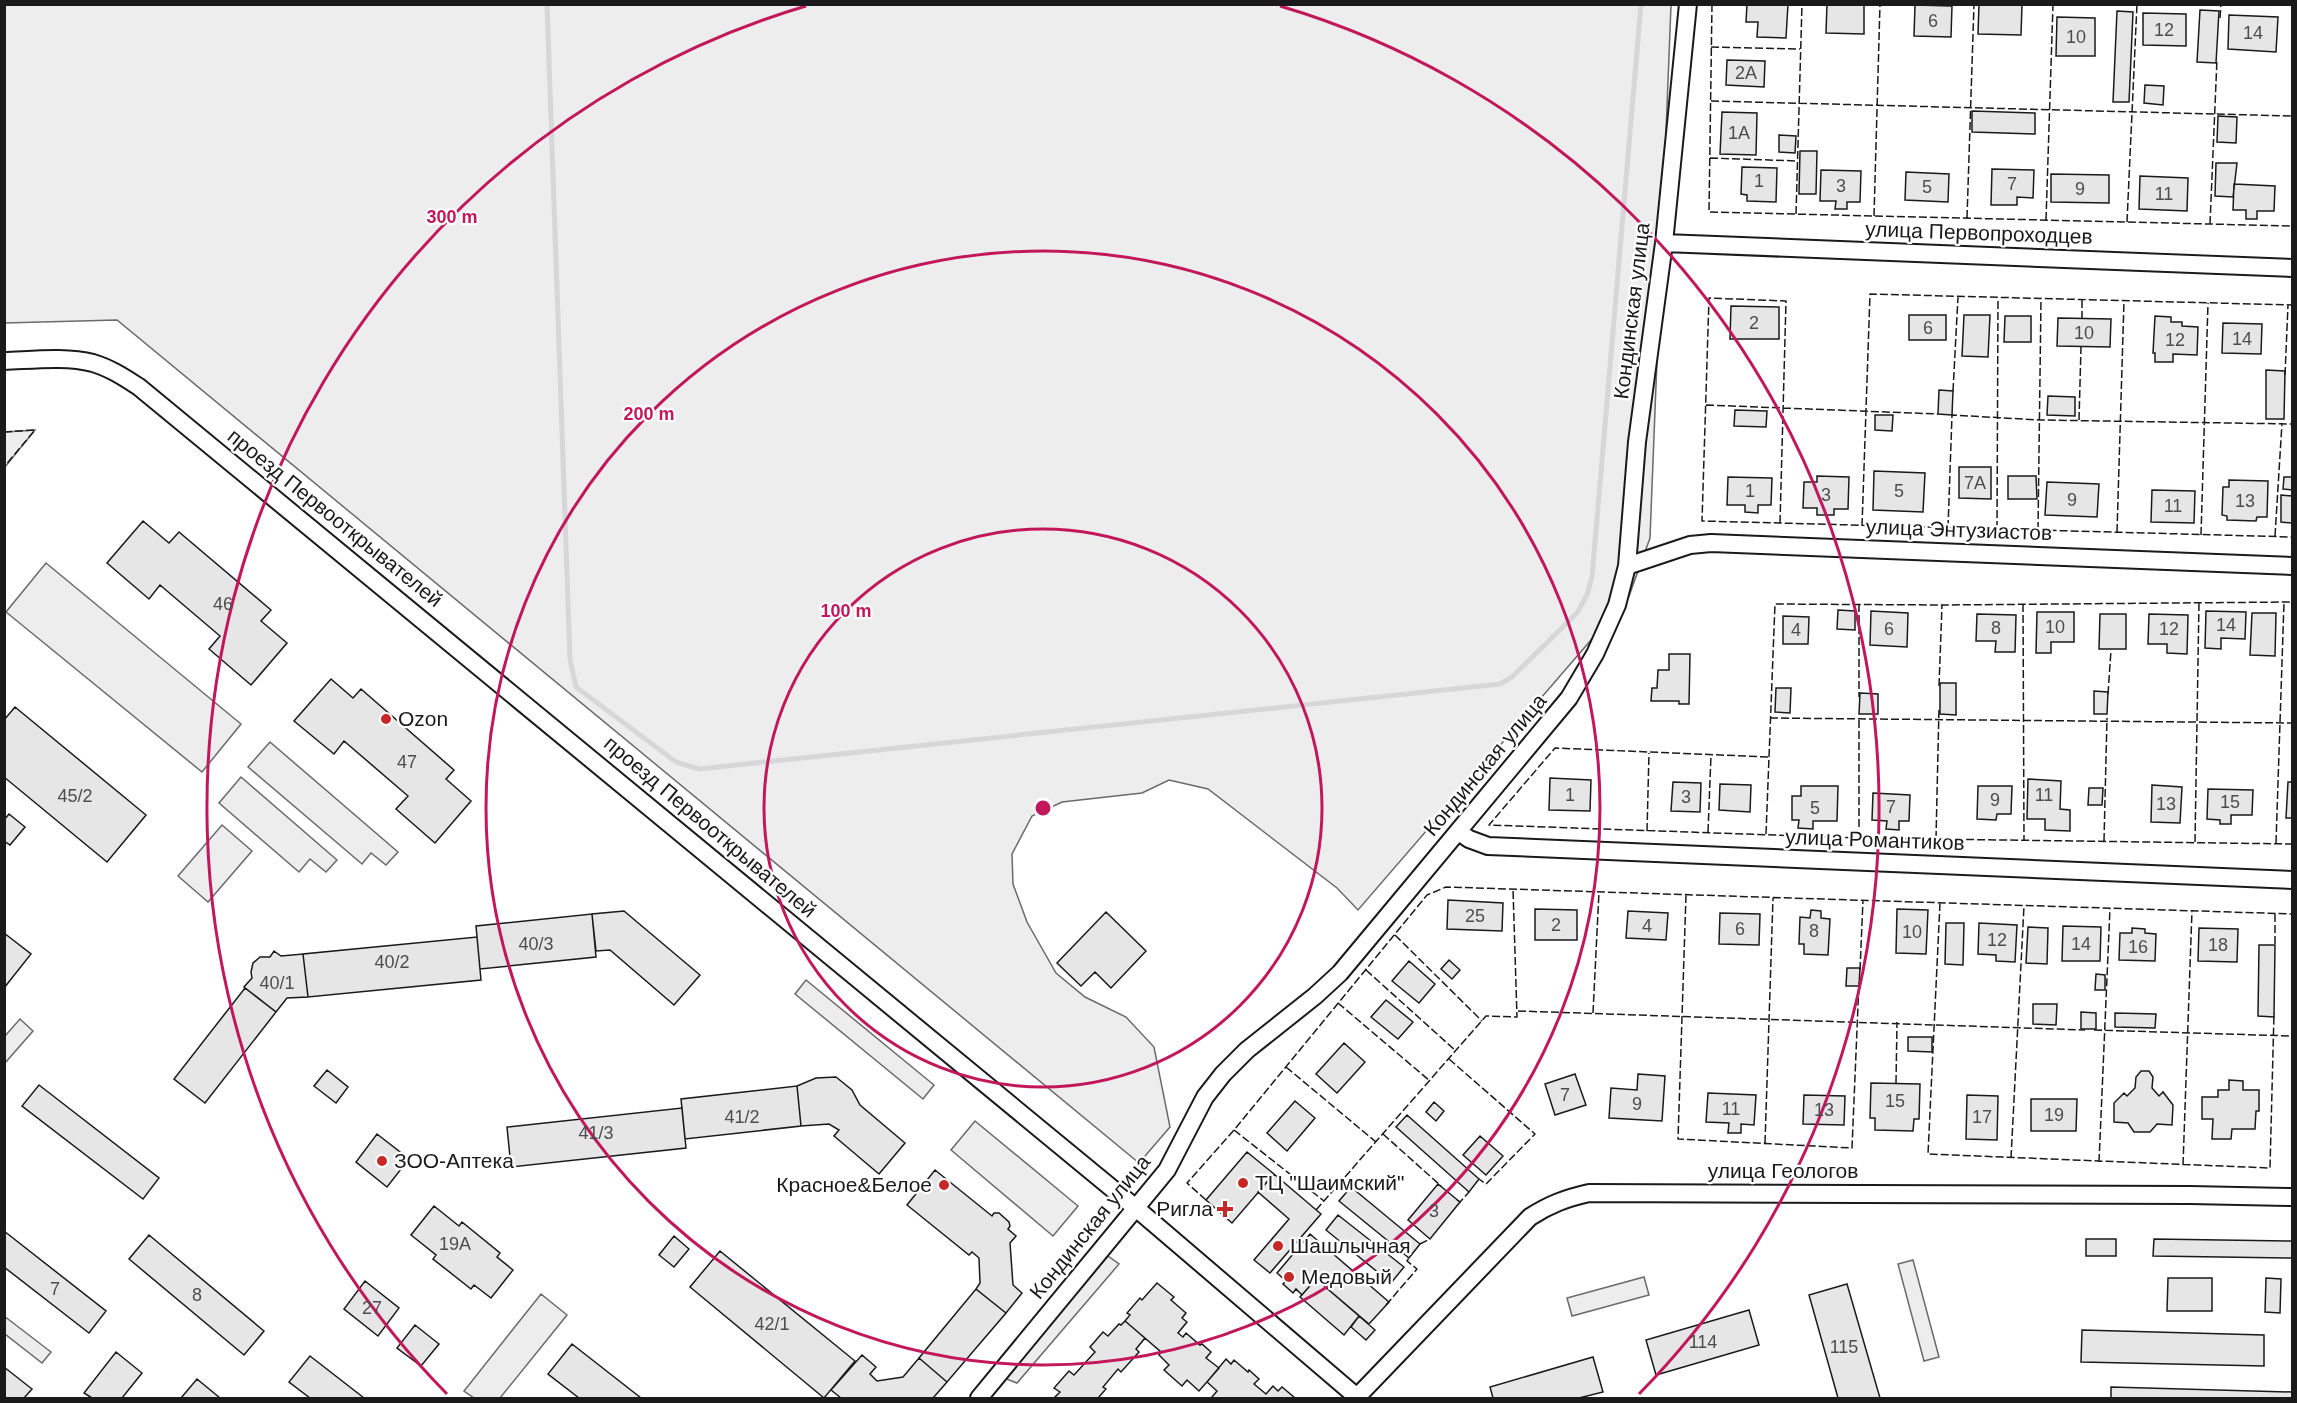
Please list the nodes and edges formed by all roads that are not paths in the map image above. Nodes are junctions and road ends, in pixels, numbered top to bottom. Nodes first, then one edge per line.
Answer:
1 (1688, 4) edge
2 (1664, 243) junction
3 (2292, 268) edge
4 (4, 361) edge
5 (1627, 566) junction
6 (2292, 566) edge
7 (1459, 832) junction
8 (2292, 880) edge
9 (2292, 1197) edge
10 (1137, 1209) junction
11 (979, 1398) edge
12 (1357, 1398) edge

1 - 2 street, Кондинская улица
2 - 3 street, улица Первопроходцев
2 - 5 street, Кондинская улица
4 - 10 street, проезд Первооткрывателей
5 - 6 street, улица Энтузиастов
5 - 7 street, Кондинская улица
7 - 8 street, улица Романтиков
7 - 10 street, Кондинская улица
9 - 12 street, улица Геологов
10 - 11 street, Кондинская улица
10 - 12 street, проезд Первооткрывателей

